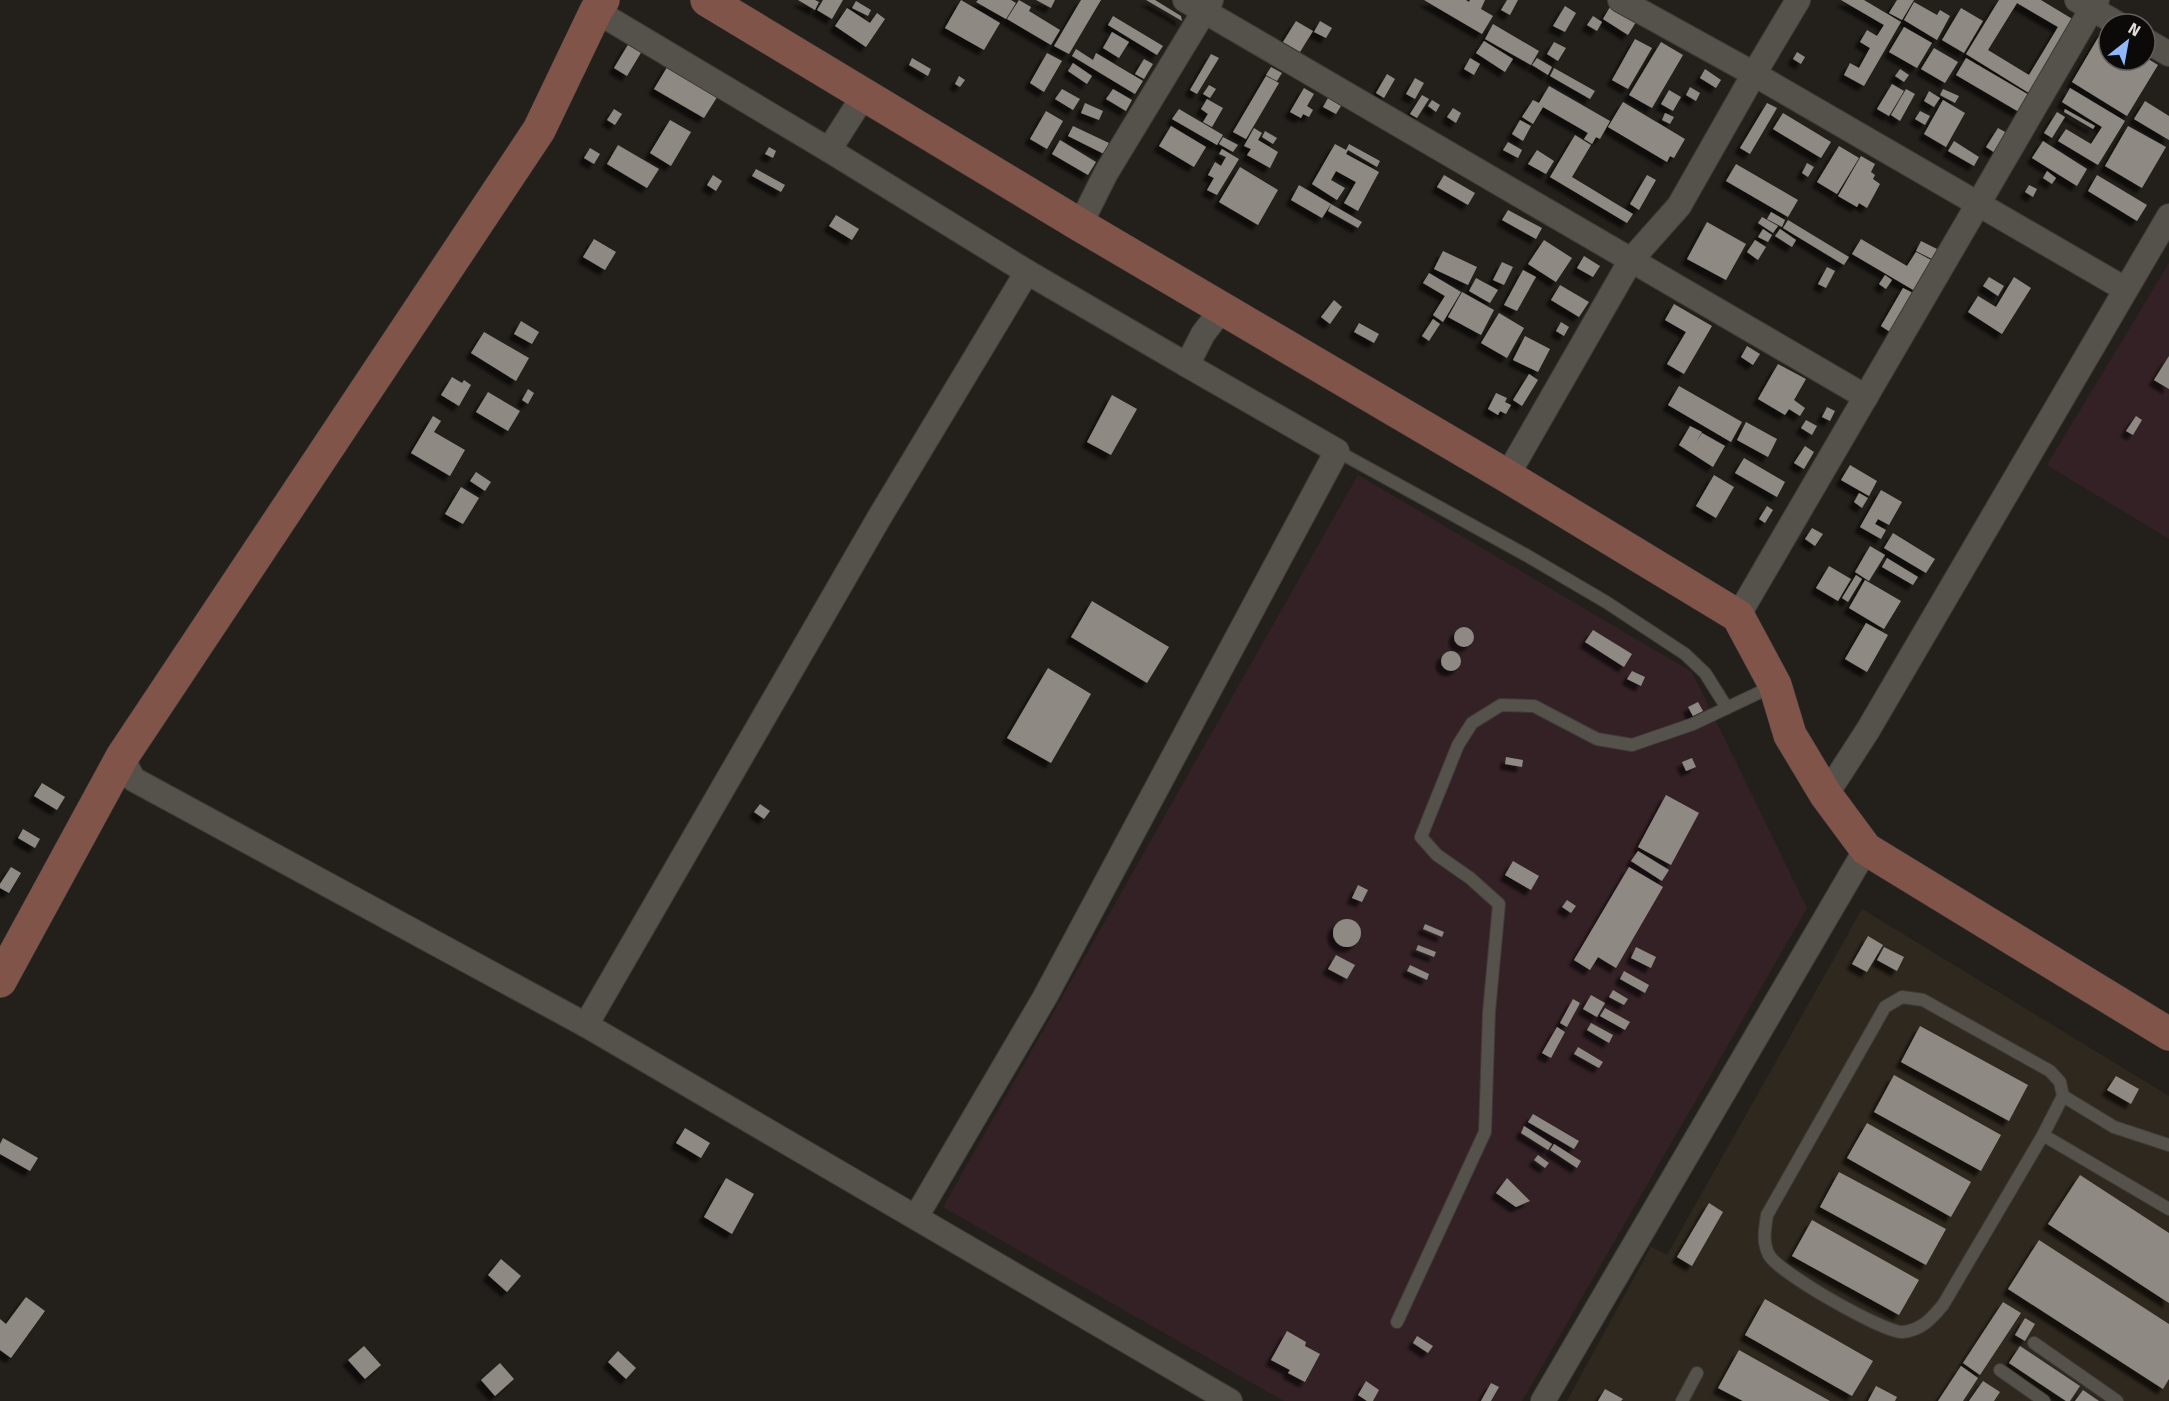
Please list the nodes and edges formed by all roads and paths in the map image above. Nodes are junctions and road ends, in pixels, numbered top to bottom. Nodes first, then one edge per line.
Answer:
1 (706, 0) edge
2 (1620, 0) edge
3 (1798, 0) edge
4 (2088, 3) edge
5 (1200, 4) edge
6 (600, 6) edge
7 (2101, 12) edge
8 (1754, 74) junction
9 (857, 107) junction
10 (832, 145) junction
11 (1978, 204) junction
12 (2169, 216) edge
13 (1080, 225) junction
14 (1631, 260) junction
15 (1027, 272) junction
16 (2125, 290) junction
17 (1212, 322) junction
18 (1190, 361) junction
19 (1866, 397) junction
20 (1337, 451) junction
21 (1507, 476) junction
22 (1738, 616) junction
23 (1766, 689) junction
24 (1727, 708) junction
25 (122, 757) junction
26 (1826, 795) junction
27 (1866, 849) junction
28 (0, 981) edge
29 (586, 1025) junction
30 (2169, 1034) edge
31 (2063, 1096) junction
32 (2043, 1135) junction
33 (2169, 1145) edge
34 (2169, 1209) edge
35 (916, 1217) junction
36 (1397, 1322) dead end
37 (2034, 1343) dead end
38 (2000, 1370) dead end
39 (1697, 1373) dead end
40 (1230, 1401) edge
41 (1543, 1401) edge
42 (1682, 1401) edge
43 (2044, 1401) edge
44 (2117, 1401) edge

1 - 9 street
2 - 8 street
3 - 8 street
4 - 7 street
4 - 11 street
5 - 13 street
5 - 14 street
6 - 10 street
6 - 25 street
8 - 11 street
8 - 14 street
9 - 10 street
9 - 13 street
10 - 15 street
11 - 16 street
11 - 19 street
12 - 16 street
13 - 17 street
14 - 19 street
14 - 21 street
15 - 18 street
15 - 29 street
16 - 26 street
17 - 18 street
17 - 21 street
18 - 20 street
19 - 22 street
20 - 24 lane
20 - 35 street
21 - 22 street
22 - 23 street
23 - 24 lane
23 - 26 street
24 - 36 lane
25 - 28 street
25 - 29 street
26 - 27 street
27 - 30 street
27 - 41 street
29 - 35 street
31 - 32 lane
31 - 32 lane
31 - 33 lane
32 - 34 lane
35 - 40 street
37 - 44 lane
38 - 43 lane
39 - 42 lane

